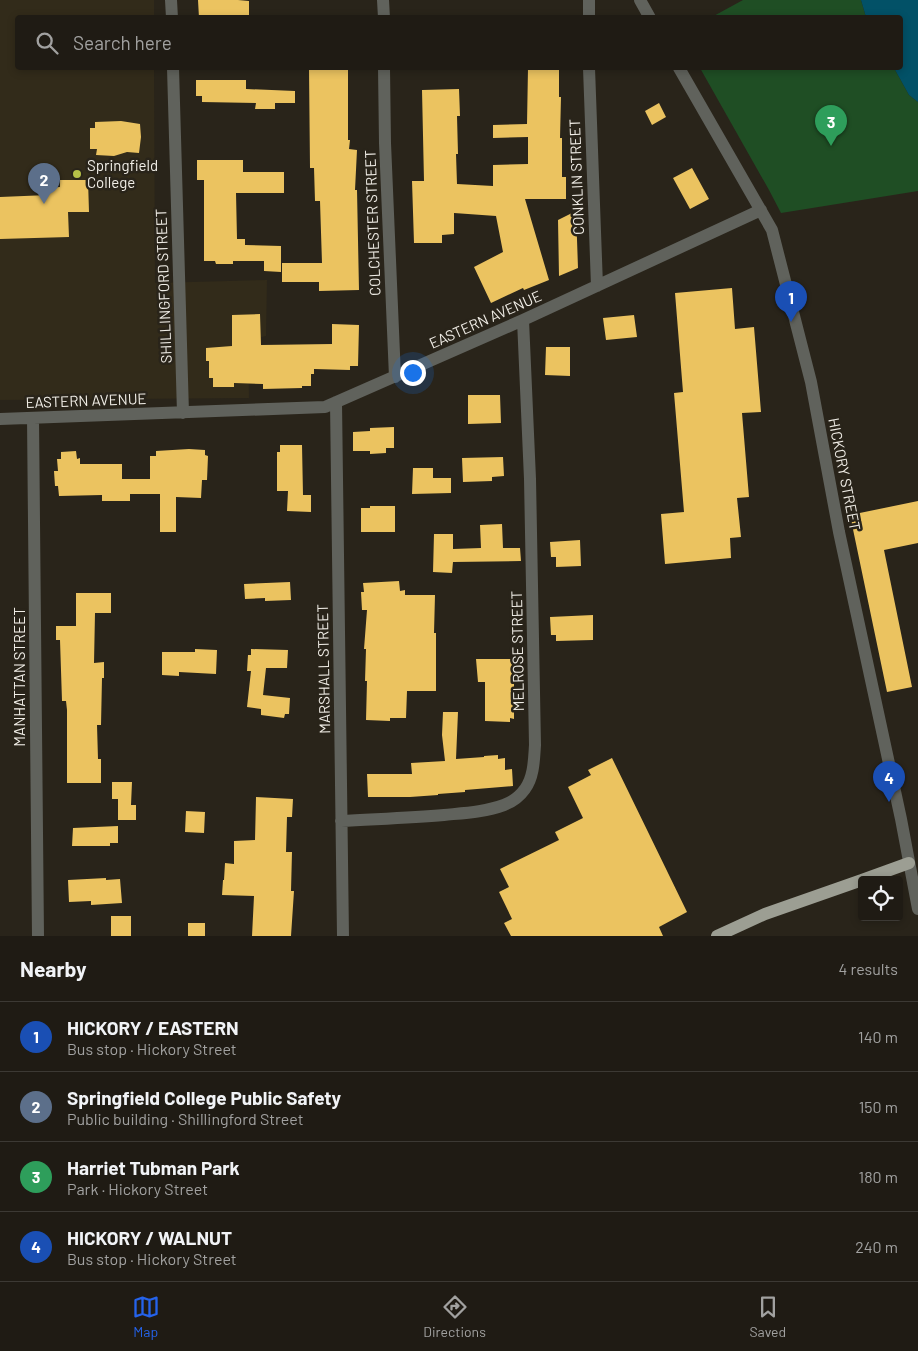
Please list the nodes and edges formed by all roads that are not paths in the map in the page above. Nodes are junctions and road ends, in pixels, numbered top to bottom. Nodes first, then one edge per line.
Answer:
1 (171, 0) edge
2 (384, 0) edge
3 (588, 0) edge
4 (640, 0) edge
5 (172, 15) edge
6 (384, 15) edge
7 (589, 15) edge
8 (648, 15) edge
9 (173, 70) edge
10 (384, 70) edge
11 (589, 70) edge
12 (680, 70) edge
13 (761, 210) junction
14 (597, 286) junction
15 (523, 320) junction
16 (394, 376) junction
17 (336, 402) junction
18 (183, 413) junction
19 (33, 418) junction
20 (0, 419) edge
21 (341, 821) junction
22 (909, 863) junction
23 (873, 876) edge
24 (858, 881) edge
25 (918, 909) edge
26 (38, 936) edge
27 (343, 936) edge
28 (717, 936) edge

1 - 5 street
2 - 6 street
3 - 7 street
4 - 8 street
9 - 18 street, SHILLINGFORD STREET
10 - 16 street, COLCHESTER STREET
11 - 14 street, CONKLIN STREET
12 - 13 street, HICKORY STREET
13 - 14 street, EASTERN AVENUE
13 - 22 street, HICKORY STREET
14 - 15 street, EASTERN AVENUE
15 - 16 street, EASTERN AVENUE
15 - 21 street, MELROSE STREET
16 - 17 street, EASTERN AVENUE
17 - 18 street, EASTERN AVENUE
17 - 21 street, MARSHALL STREET
18 - 19 street, EASTERN AVENUE
19 - 20 street, EASTERN AVENUE
19 - 26 street, MANHATTAN STREET
21 - 27 street, MARSHALL STREET
22 - 23 main road
22 - 25 street, HICKORY STREET
24 - 28 main road

